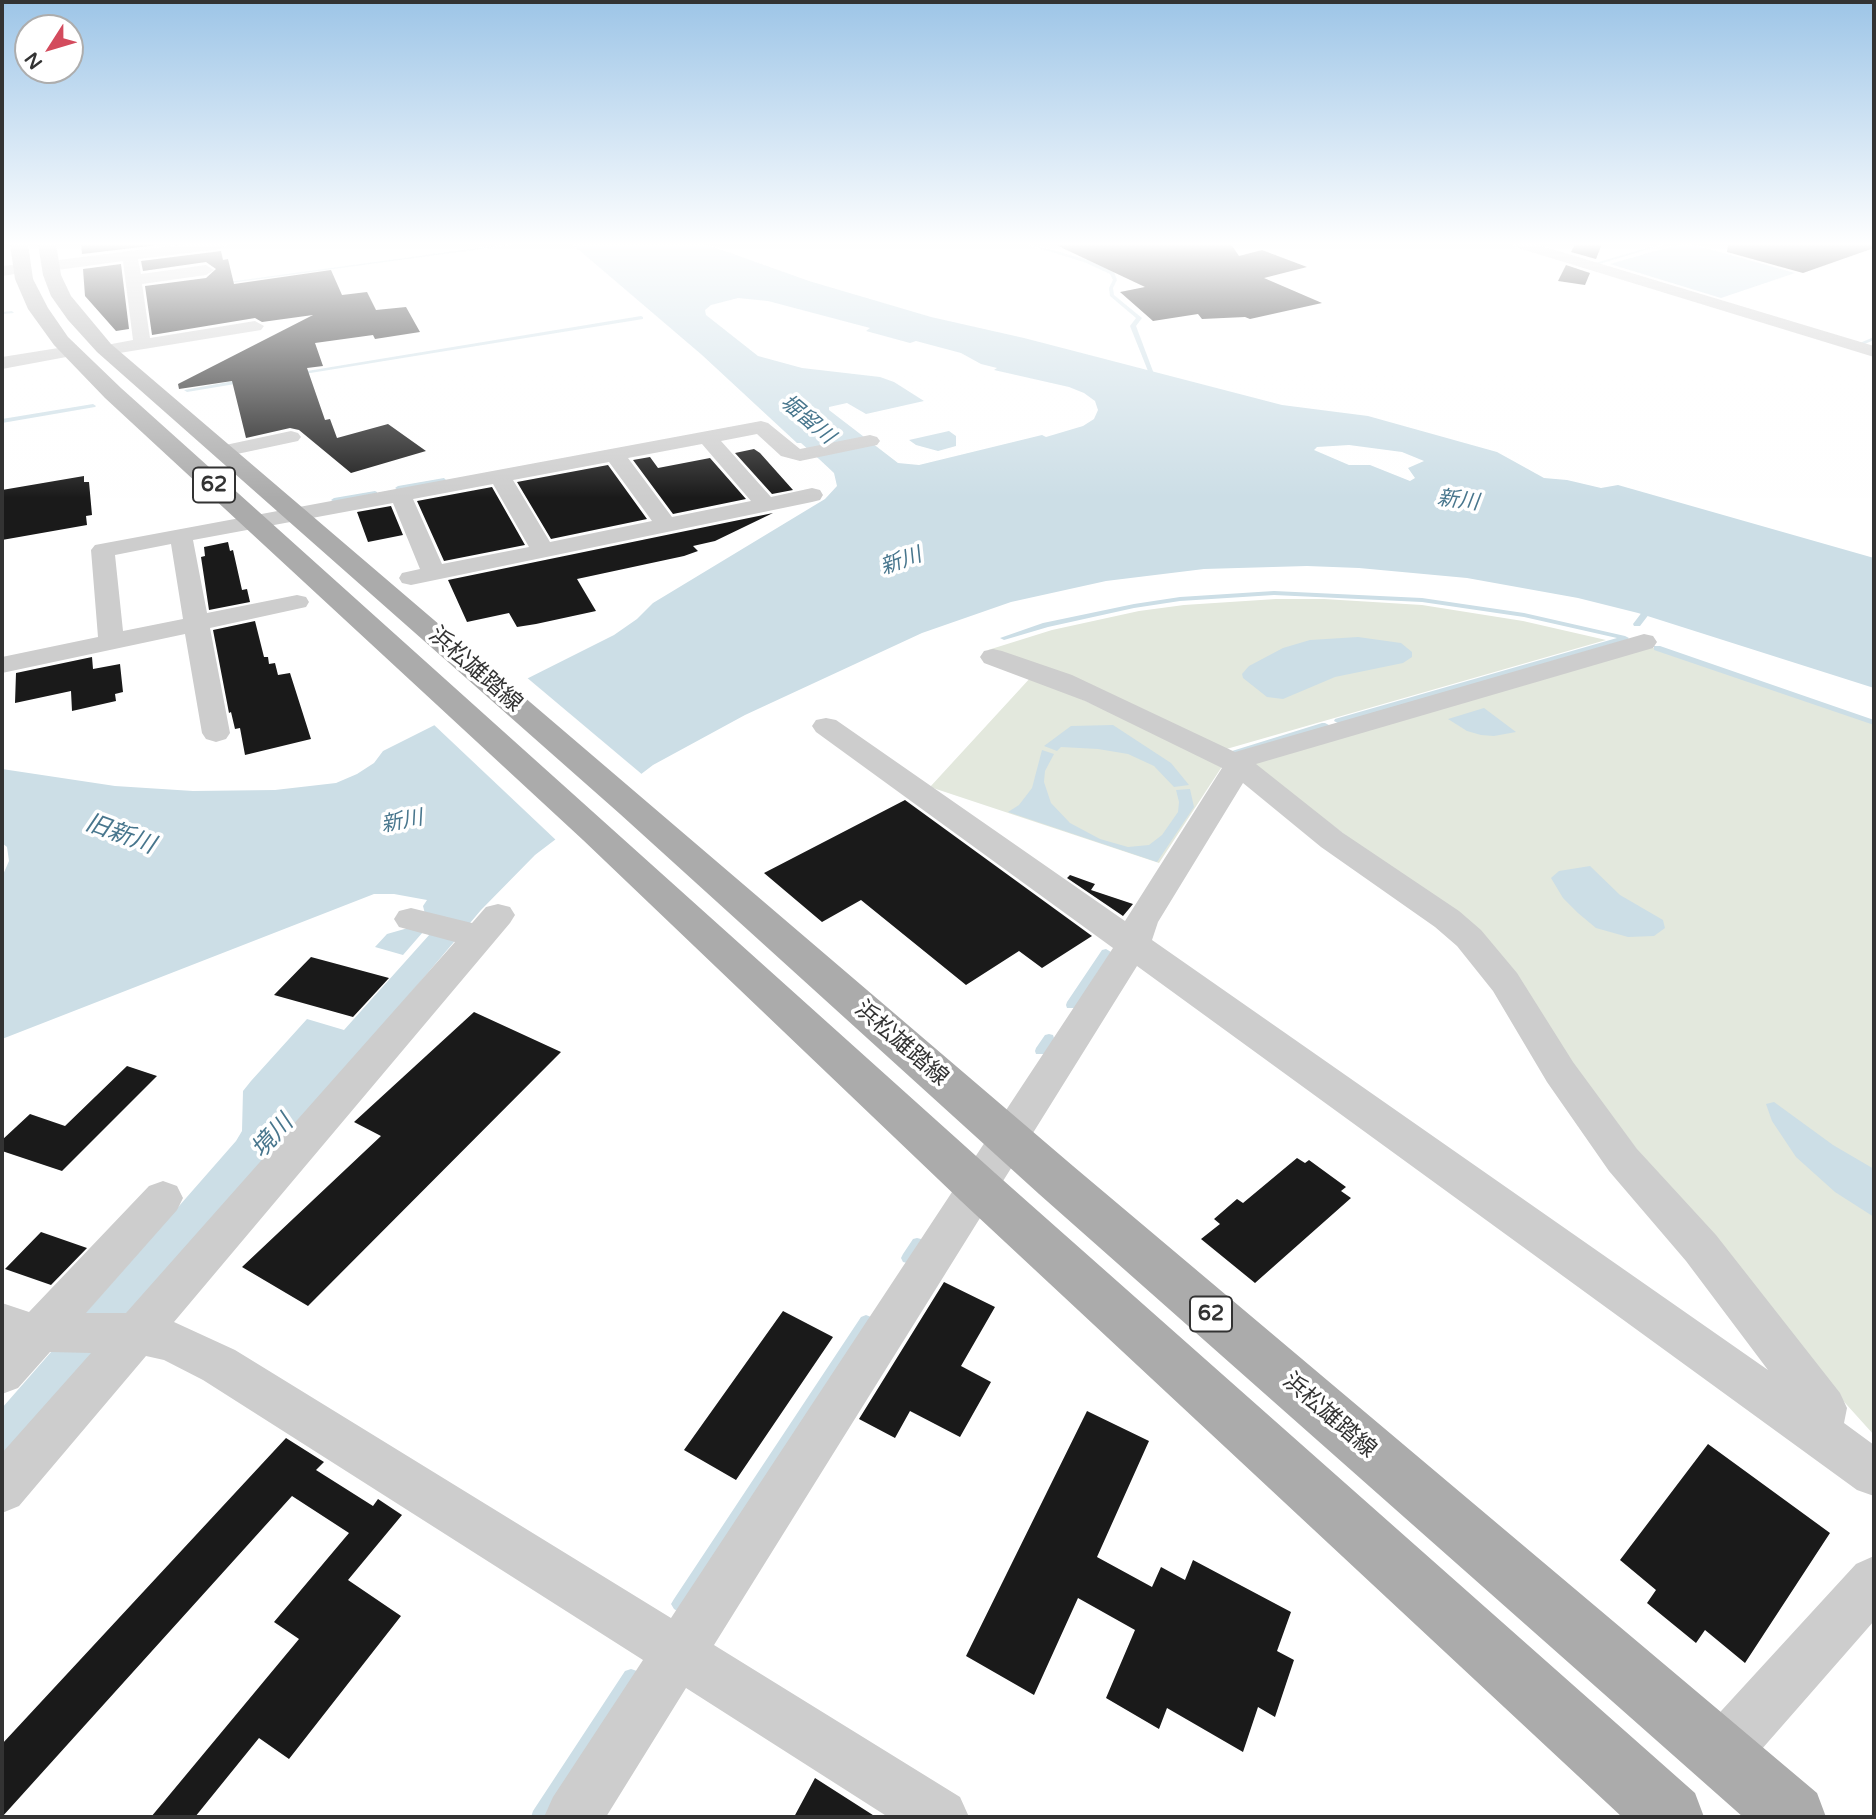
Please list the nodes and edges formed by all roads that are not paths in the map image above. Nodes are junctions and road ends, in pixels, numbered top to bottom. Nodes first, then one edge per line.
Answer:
1 (54, 329) edge
2 (88, 329) edge
3 (140, 329) edge
4 (235, 329) edge
5 (1798, 329) edge
6 (142, 343) junction
7 (71, 351) junction
8 (107, 351) junction
9 (1874, 352) edge
10 (2, 363) edge
11 (291, 437) dead end
12 (707, 437) junction
13 (870, 441) dead end
14 (223, 451) junction
15 (614, 454) junction
16 (500, 476) junction
17 (400, 495) junction
18 (812, 495) dead end
19 (765, 505) junction
20 (296, 514) junction
21 (255, 522) junction
22 (666, 525) junction
23 (181, 536) junction
24 (543, 551) junction
25 (434, 573) junction
26 (411, 578) dead end
27 (297, 603) dead end
28 (197, 624) junction
29 (111, 642) junction
30 (1644, 642) dead end
31 (993, 657) dead end
32 (2, 664) edge
33 (826, 726) dead end
34 (216, 733) dead end
35 (1239, 765) junction
36 (614, 819) junction
37 (411, 919) dead end
38 (1133, 945) junction
39 (1009, 1139) junction
40 (978, 1187) junction
41 (163, 1198) dead end
42 (31, 1330) edge
43 (131, 1334) junction
44 (2, 1373) edge
45 (1818, 1433) junction
46 (1874, 1473) edge
47 (2, 1489) edge
48 (1874, 1582) edge
49 (679, 1653) junction
50 (1720, 1754) junction
51 (573, 1817) edge
52 (940, 1817) edge
53 (1671, 1817) edge
54 (1793, 1817) edge

1 - 7 main road, 浜松雄踏線 / 62
2 - 8 main road, 浜松雄踏線 / 62
3 - 6 street
4 - 6 street
5 - 9 street
6 - 8 street
7 - 10 street
7 - 21 main road, 浜松雄踏線 / 62
8 - 14 main road, 浜松雄踏線 / 62
11 - 14 street
12 - 13 street
12 - 15 street
12 - 19 street
14 - 20 main road, 浜松雄踏線 / 62
15 - 16 street
15 - 22 street
16 - 17 street
16 - 24 street
17 - 20 street
17 - 25 street
18 - 19 street
19 - 22 street
20 - 21 street
20 - 36 main road, 浜松雄踏線 / 62
21 - 23 street
21 - 36 main road, 浜松雄踏線 / 62
22 - 24 street
23 - 28 street
23 - 29 street
24 - 25 street
25 - 26 street
27 - 28 street
28 - 29 street
28 - 34 street
29 - 32 street
30 - 35 street
31 - 35 street
33 - 38 street
35 - 38 street
35 - 45 street
36 - 39 main road, 浜松雄踏線 / 62
36 - 40 main road, 浜松雄踏線 / 62
37 - 43 street
38 - 39 street
38 - 45 street
39 - 40 street
39 - 50 main road, 浜松雄踏線 / 62
40 - 49 street
40 - 53 main road, 浜松雄踏線 / 62
41 - 42 street
42 - 43 street
42 - 44 street
43 - 47 street
43 - 49 street
45 - 46 street
48 - 50 street
49 - 51 street
49 - 52 street
50 - 54 main road, 浜松雄踏線 / 62

